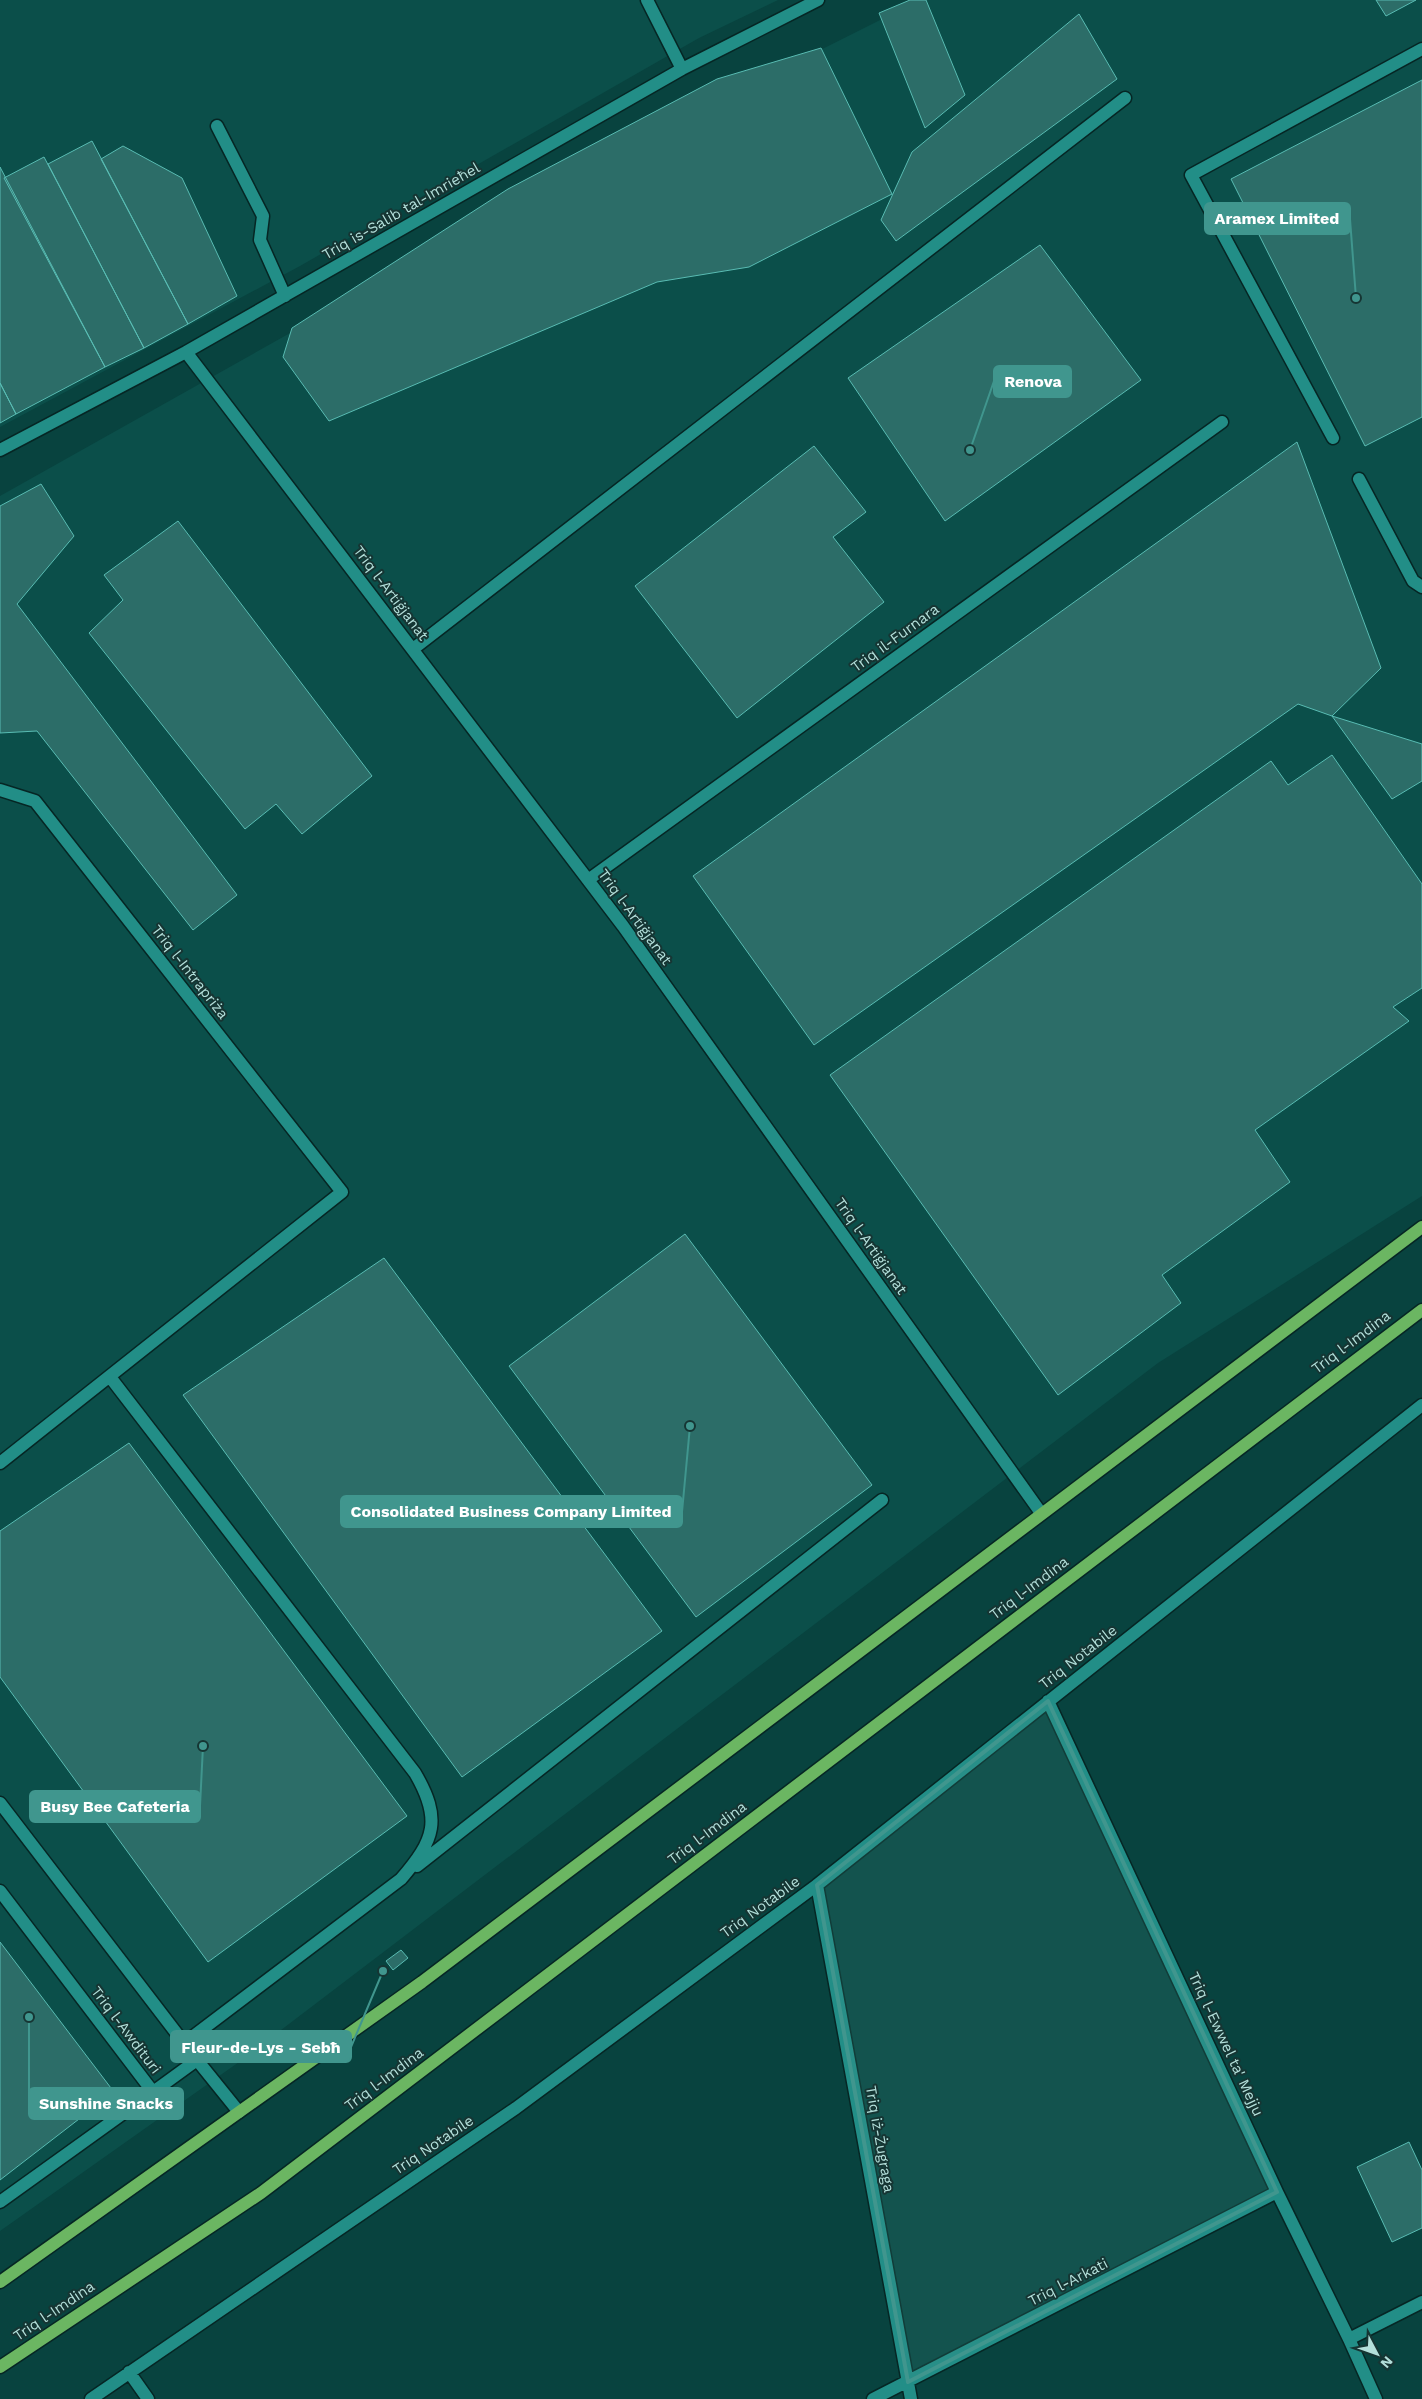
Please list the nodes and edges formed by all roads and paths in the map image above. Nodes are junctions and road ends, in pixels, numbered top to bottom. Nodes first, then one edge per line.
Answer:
1 (647, 0) edge
2 (818, 0) edge
3 (1422, 49) edge
4 (682, 69) junction
5 (1125, 98) dead end
6 (217, 126) dead end
7 (285, 296) junction
8 (186, 352) junction
9 (1222, 422) dead end
10 (1333, 438) dead end
11 (0, 450) edge
12 (1359, 479) dead end
13 (1422, 587) edge
14 (413, 649) junction
15 (0, 790) edge
16 (588, 880) junction
17 (1422, 1227) edge
18 (1422, 1310) edge
19 (110, 1377) junction
20 (1422, 1405) edge
21 (0, 1463) edge
22 (882, 1500) dead end
23 (1041, 1513) junction
24 (1048, 1701) junction
25 (0, 1803) edge
26 (401, 1879) junction
27 (817, 1885) junction
28 (0, 1891) edge
29 (183, 2044) junction
30 (197, 2060) junction
31 (153, 2092) junction
32 (239, 2112) junction
33 (1277, 2192) junction
34 (0, 2202) edge
35 (0, 2282) edge
36 (1422, 2302) edge
37 (1350, 2339) junction
38 (0, 2367) edge
39 (129, 2372) junction
40 (908, 2382) junction
41 (91, 2399) edge
42 (148, 2399) edge
43 (873, 2399) edge
44 (910, 2399) edge
45 (1376, 2399) edge

1 - 4 street
2 - 4 street, Triq is-Salib tal-Imrieħel
3 - 10 street
4 - 7 street, Triq is-Salib tal-Imrieħel
5 - 14 street
6 - 7 street
7 - 8 street, Triq is-Salib tal-Imrieħel
8 - 11 street, Triq is-Salib tal-Imrieħel
8 - 14 street, Triq l-Artiġjanat
9 - 16 street, Triq il-Furnara
12 - 13 street
14 - 16 street, Triq l-Artiġjanat
15 - 19 street, Triq l-Intrapriża
16 - 23 street, Triq l-Artiġjanat
17 - 23 main road
18 - 38 main road, Triq l-Imdina
19 - 21 street
19 - 26 street
20 - 24 street, Triq Notabile
22 - 26 street
23 - 32 main road
24 - 27 street, Triq Notabile
24 - 33 street, Triq l-Ewwel ta' Mejju
25 - 29 street
26 - 29 street
27 - 39 street, Triq Notabile
27 - 40 street, Triq iż-Żugraga
28 - 31 street, Triq l-Awdituri
29 - 30 street
30 - 31 street, Triq l-Awdituri
30 - 32 street
31 - 34 street
32 - 35 main road
33 - 37 street, Triq l-Ewwel ta' Mejju
33 - 40 street, Triq l-Arkati
36 - 37 street
37 - 45 street, Triq l-Ewwel ta' Mejju
39 - 41 street, Triq Notabile
39 - 42 street
40 - 43 street, Triq l-Arkati
40 - 44 street, Triq iż-Żugraga

